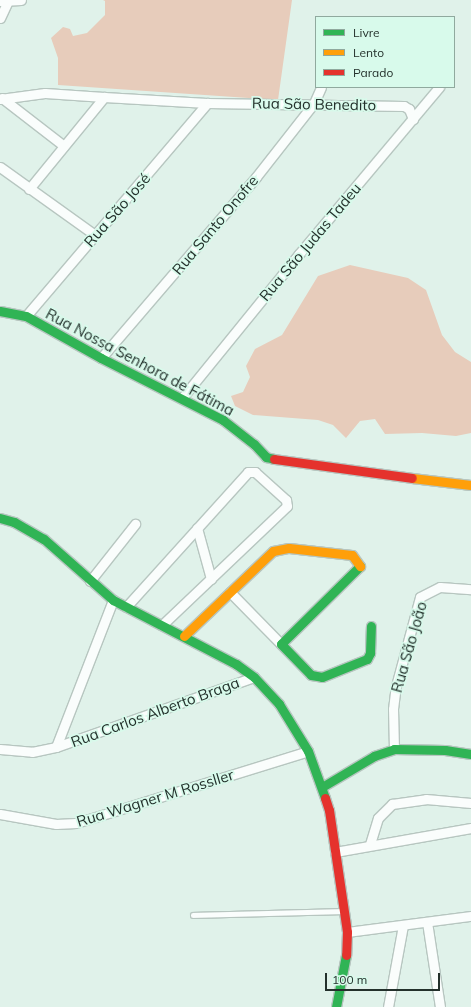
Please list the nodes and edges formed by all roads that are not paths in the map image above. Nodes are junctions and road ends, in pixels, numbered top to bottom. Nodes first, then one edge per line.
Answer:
1 (21, 0) edge
2 (4, 1) edge
3 (0, 18) edge
4 (321, 88) edge
5 (438, 88) edge
6 (104, 97) junction
7 (1, 99) edge
8 (207, 103) junction
9 (314, 103) junction
10 (413, 119) junction
11 (64, 146) junction
12 (0, 167) edge
13 (29, 189) junction
14 (95, 235) junction
15 (0, 311) edge
16 (26, 316) junction
17 (101, 358) junction
18 (182, 398) junction
19 (471, 485) edge
20 (0, 518) edge
21 (135, 524) dead end
22 (197, 528) junction
23 (211, 579) junction
24 (90, 581) junction
25 (471, 588) edge
26 (230, 592) junction
27 (113, 600) junction
28 (126, 607) junction
29 (162, 625) junction
30 (371, 626) dead end
31 (184, 636) junction
32 (281, 644) junction
33 (254, 677) junction
34 (56, 747) junction
35 (0, 748) edge
36 (394, 749) junction
37 (308, 750) junction
38 (471, 754) edge
39 (322, 787) junction
40 (471, 803) edge
41 (0, 814) edge
42 (471, 828) edge
43 (370, 844) junction
44 (336, 852) junction
45 (344, 911) junction
46 (193, 916) dead end
47 (471, 916) edge
48 (428, 922) junction
49 (403, 925) junction
50 (347, 932) junction
51 (336, 1007) edge
52 (388, 1007) edge
53 (440, 1007) edge

1 - 2 street
2 - 3 street
4 - 9 street, Rua Santo Onofre
5 - 10 street, Rua São Judas Tadeu
6 - 7 street, Rua São Benedito
6 - 8 street, Rua São Benedito
6 - 11 street
7 - 11 street
8 - 9 street, Rua São Benedito
8 - 14 street, Rua São José
9 - 10 street, Rua São Benedito
9 - 17 street, Rua Santo Onofre
10 - 18 street, Rua São Judas Tadeu
11 - 13 street
12 - 13 street
13 - 14 street
14 - 16 street, Rua São José
15 - 16 street, Rua Nossa Senhora de Fátima
16 - 17 street, Rua Nossa Senhora de Fátima
17 - 18 street, Rua Nossa Senhora de Fátima
18 - 19 street, Rua Nossa Senhora de Fátima
20 - 24 street
21 - 24 street
22 - 23 street
22 - 23 street
22 - 28 street
23 - 29 street
24 - 27 street
25 - 36 street, Rua São João
26 - 31 street
26 - 32 street
26 - 32 street
27 - 28 street
27 - 34 street, Rua Carlos Alberto Braga
28 - 29 street
29 - 31 street
30 - 32 street
31 - 33 street
33 - 34 street, Rua Carlos Alberto Braga
33 - 37 street
34 - 35 street, Rua Carlos Alberto Braga
36 - 38 street
36 - 39 street
37 - 39 street
37 - 41 street, Rua Wagner M Rossller
39 - 44 street
40 - 43 street
42 - 43 street
43 - 44 street
44 - 45 street
45 - 46 lane
45 - 50 street
47 - 48 street
48 - 49 street
48 - 53 street
49 - 50 street
49 - 52 street
50 - 51 street

